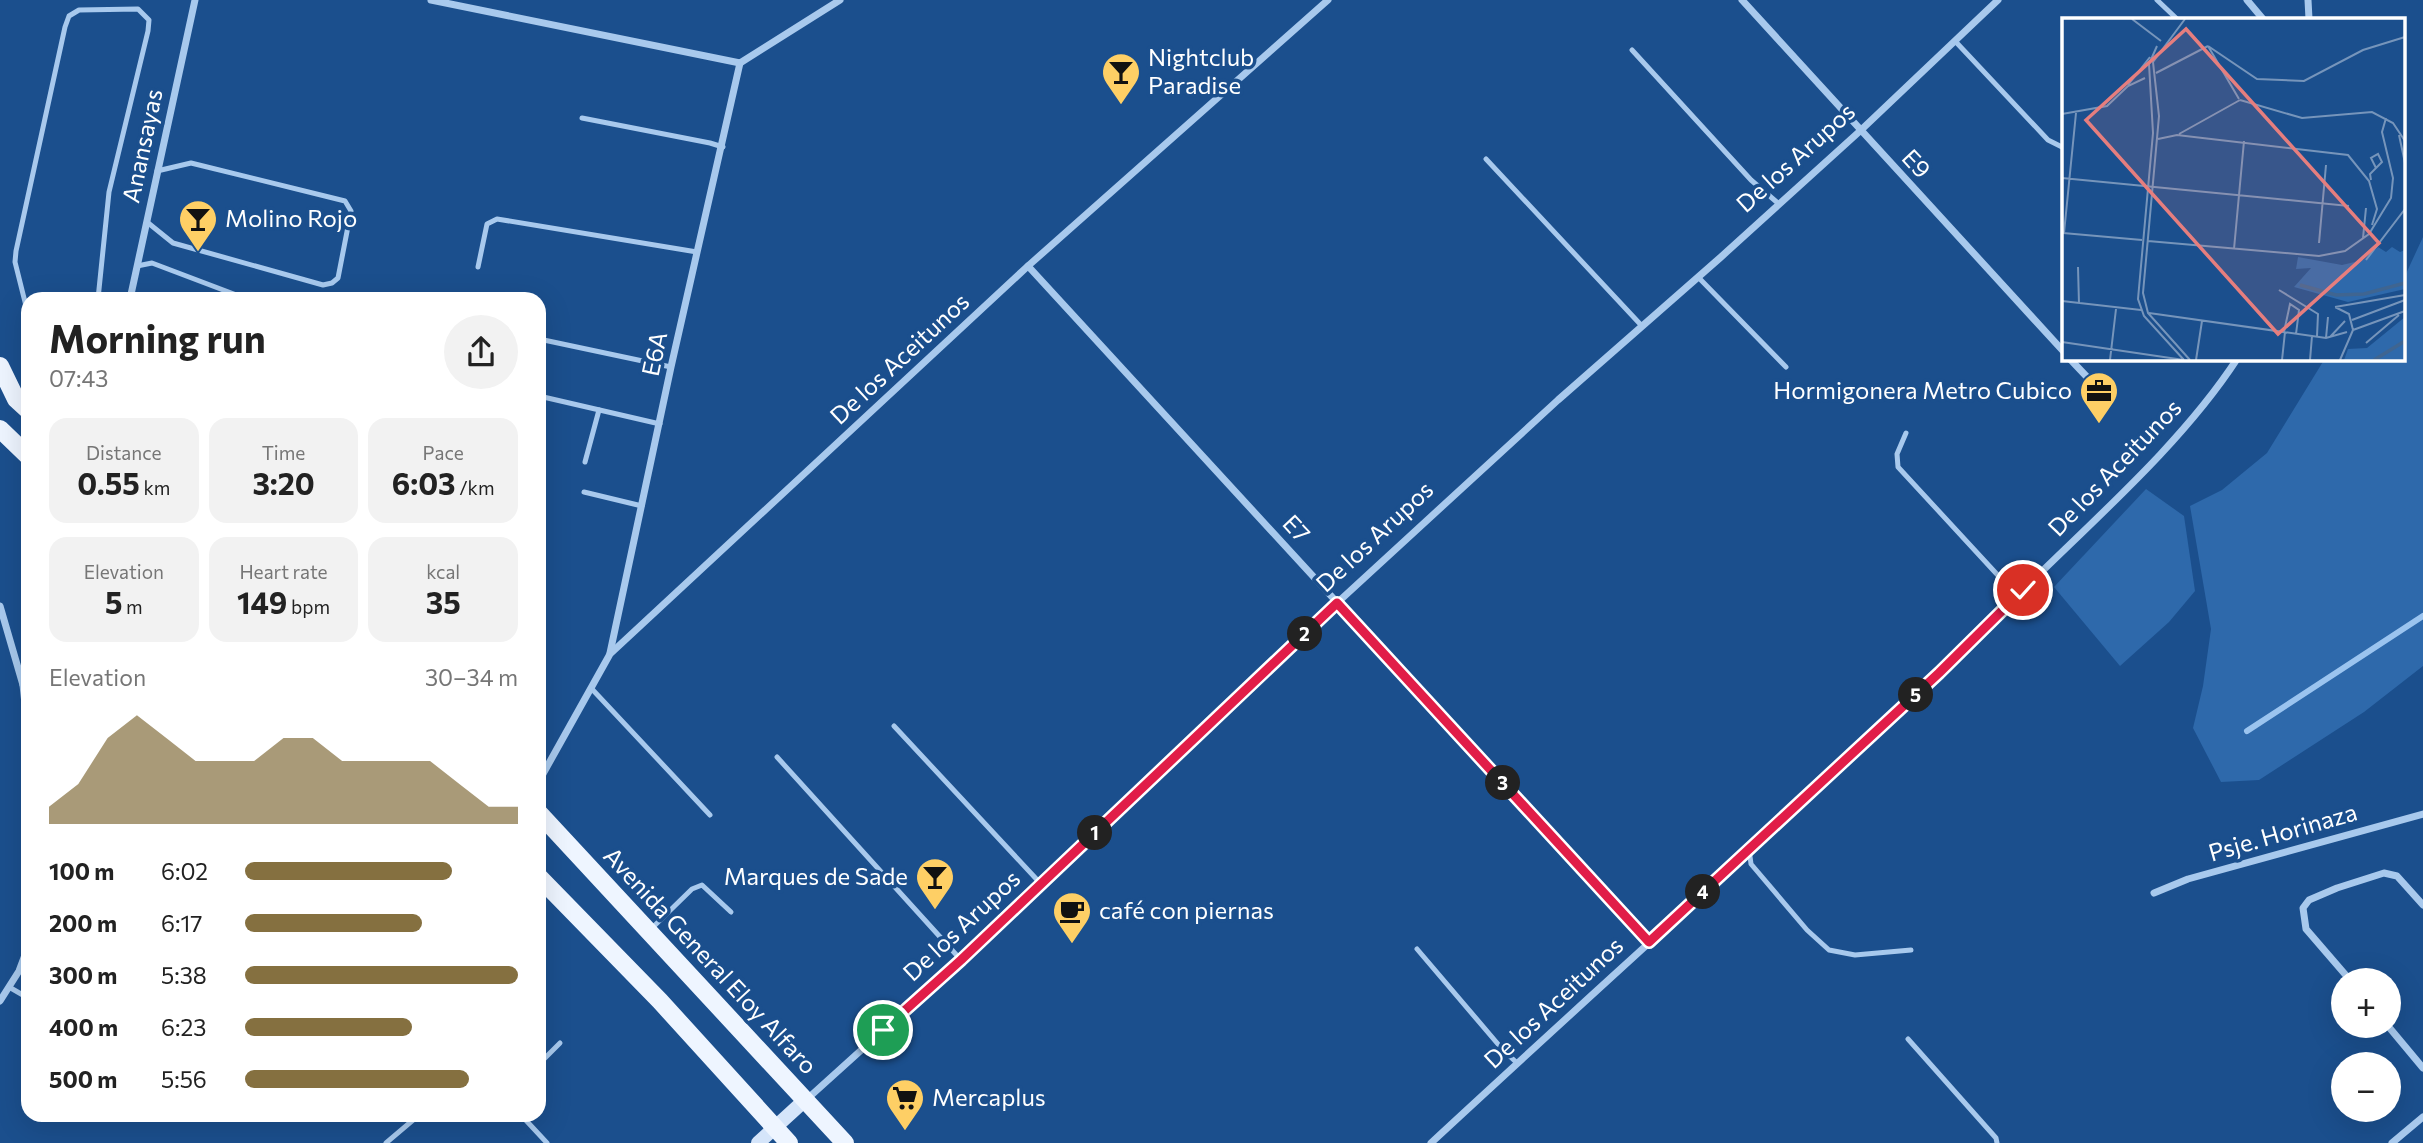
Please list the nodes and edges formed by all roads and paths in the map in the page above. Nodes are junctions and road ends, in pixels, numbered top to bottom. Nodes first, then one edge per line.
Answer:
1 (195, 0) edge
2 (431, 0) edge
3 (840, 0) edge
4 (1328, 0) edge
5 (1742, 0) edge
6 (1998, 0) edge
7 (2157, 0) edge
8 (2246, 0) edge
9 (2306, 0) edge
10 (2176, 18) edge
11 (2262, 18) edge
12 (2309, 18) edge
13 (1955, 41) junction
14 (1632, 50) dead end
15 (740, 63) junction
16 (582, 118) dead end
17 (1860, 131) junction
18 (723, 147) junction
19 (2062, 147) edge
20 (1486, 159) dead end
21 (157, 171) junction
22 (1779, 204) junction
23 (146, 222) junction
24 (697, 252) junction
25 (137, 266) junction
26 (1028, 266) junction
27 (478, 267) dead end
28 (1698, 277) junction
29 (22, 292) edge
30 (99, 292) edge
31 (131, 292) edge
32 (229, 292) edge
33 (1642, 326) junction
34 (546, 340) edge
35 (2062, 350) edge
36 (2071, 360) edge
37 (2236, 360) edge
38 (0, 366) edge
39 (671, 367) junction
40 (1786, 367) dead end
41 (2087, 377) dead end
42 (546, 398) edge
43 (21, 404) edge
44 (599, 410) junction
45 (660, 424) junction
46 (0, 429) edge
47 (1906, 433) dead end
48 (21, 449) edge
49 (585, 462) dead end
50 (584, 492) dead end
51 (642, 506) junction
52 (2023, 590) junction
53 (1337, 603) junction
54 (0, 606) edge
55 (610, 654) junction
56 (21, 670) edge
57 (590, 688) junction
58 (894, 726) dead end
59 (777, 757) dead end
60 (546, 768) edge
61 (2423, 814) edge
62 (710, 815) dead end
63 (546, 821) edge
64 (1749, 849) junction
65 (546, 884) edge
66 (1041, 884) junction
67 (2154, 893) dead end
68 (2423, 905) edge
69 (731, 912) dead end
70 (648, 931) junction
71 (1649, 942) junction
72 (1417, 949) dead end
73 (1911, 950) dead end
74 (961, 960) junction
75 (21, 966) edge
76 (2340, 968) edge
77 (9, 987) junction
78 (21, 994) edge
79 (0, 1001) edge
80 (2398, 1038) edge
81 (1908, 1039) dead end
82 (560, 1043) dead end
83 (546, 1057) edge
84 (1517, 1063) junction
85 (2423, 1068) edge
86 (805, 1100) junction
87 (2423, 1117) edge
88 (411, 1122) edge
89 (528, 1122) edge
90 (775, 1128) junction
91 (386, 1143) edge
92 (547, 1143) edge
93 (758, 1143) edge
94 (789, 1143) edge
95 (845, 1143) edge
96 (1431, 1143) edge
97 (1997, 1143) edge
98 (2392, 1143) edge

1 - 21 street, Anansayas
2 - 15 street
3 - 15 street
4 - 26 street, De los Aceitunos
5 - 17 street, E9
6 - 13 street, De los Arupos
7 - 10 lane
8 - 11 street
9 - 12 street
13 - 17 street, De los Arupos
13 - 19 lane
14 - 22 lane
15 - 18 street, E6A
16 - 18 lane
17 - 22 street, De los Arupos
17 - 35 street, E9
18 - 24 street, E6A
20 - 33 lane
21 - 23 street, Anansayas
21 - 23 lane
22 - 28 street, De los Arupos
23 - 25 street, Anansayas
24 - 27 lane
24 - 39 street, E6A
25 - 31 street, Anansayas
25 - 32 lane
26 - 53 street, E7
26 - 55 street, De los Aceitunos
28 - 33 street, De los Arupos
28 - 40 lane
29 - 30 lane
33 - 53 street, De los Arupos
34 - 39 lane
36 - 41 street
37 - 52 street, De los Aceitunos
38 - 43 main road
39 - 45 street, E6A
42 - 44 lane
44 - 45 lane
44 - 49 lane
45 - 51 street, E6A
46 - 48 main road
47 - 52 lane
50 - 51 lane
51 - 55 street, E6A
52 - 64 street, De los Aceitunos
53 - 66 street, De los Arupos
53 - 71 street, E7
54 - 56 street
55 - 57 street, De los Aceitunos
57 - 60 street, De los Aceitunos
57 - 62 lane
58 - 66 lane
59 - 74 lane
61 - 67 street, Psje. Horinaza
63 - 70 main road, Avenida General Eloy Alfaro
64 - 71 street, De los Aceitunos
64 - 73 lane
65 - 90 main road
66 - 74 street, De los Arupos
68 - 76 street
69 - 70 lane
70 - 86 main road, Avenida General Eloy Alfaro
71 - 84 street, De los Aceitunos
72 - 84 lane
74 - 86 street, De los Arupos
75 - 77 street
77 - 78 lane
77 - 79 street
80 - 85 street
81 - 97 lane
82 - 83 lane
84 - 96 street, De los Aceitunos
86 - 90 street, De los Arupos
86 - 95 main road, Avenida General Eloy Alfaro
87 - 98 street
88 - 91 lane
89 - 92 lane
90 - 93 street, De los Arupos
90 - 94 main road

